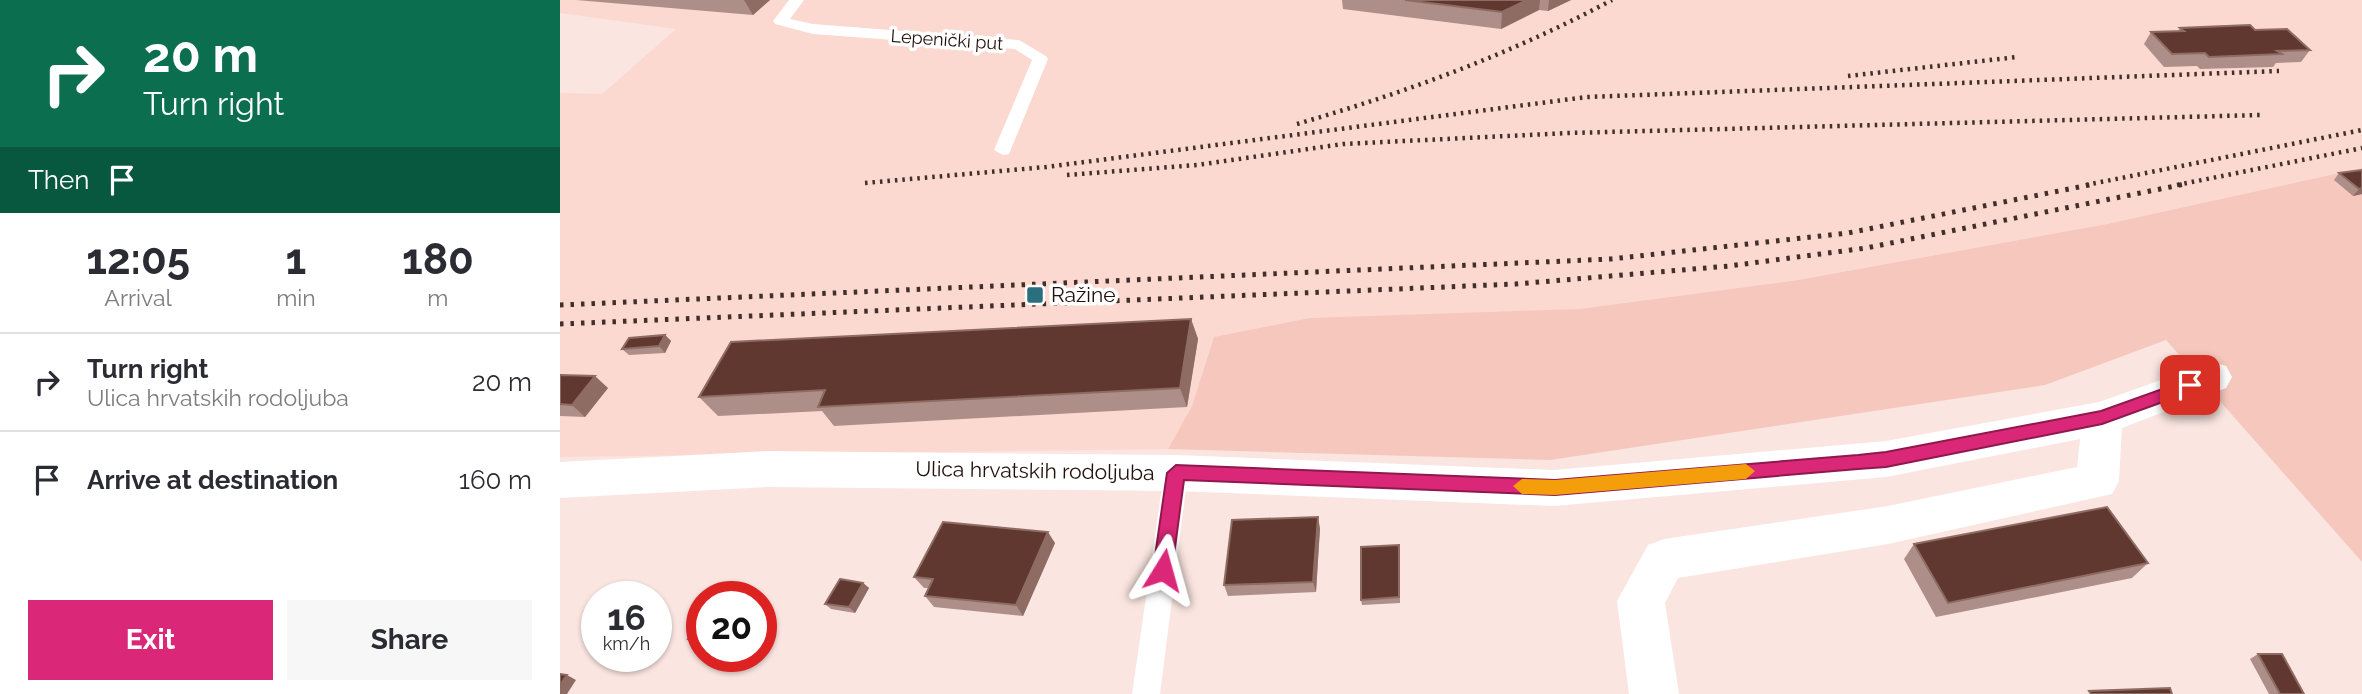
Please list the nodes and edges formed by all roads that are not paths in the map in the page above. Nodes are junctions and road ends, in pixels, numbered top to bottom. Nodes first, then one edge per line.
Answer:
1 (797, 0) edge
2 (1003, 150) dead end
3 (2212, 377) dead end
4 (2102, 418) junction
5 (1176, 473) junction
6 (560, 480) edge
7 (1146, 694) edge
8 (1654, 694) edge

1 - 2 lane, Lepenički put
3 - 4 street, Ulica hrvatskih rodoljuba
4 - 5 street, Ulica hrvatskih rodoljuba
4 - 8 street
5 - 6 street, Ulica hrvatskih rodoljuba
5 - 7 lane

